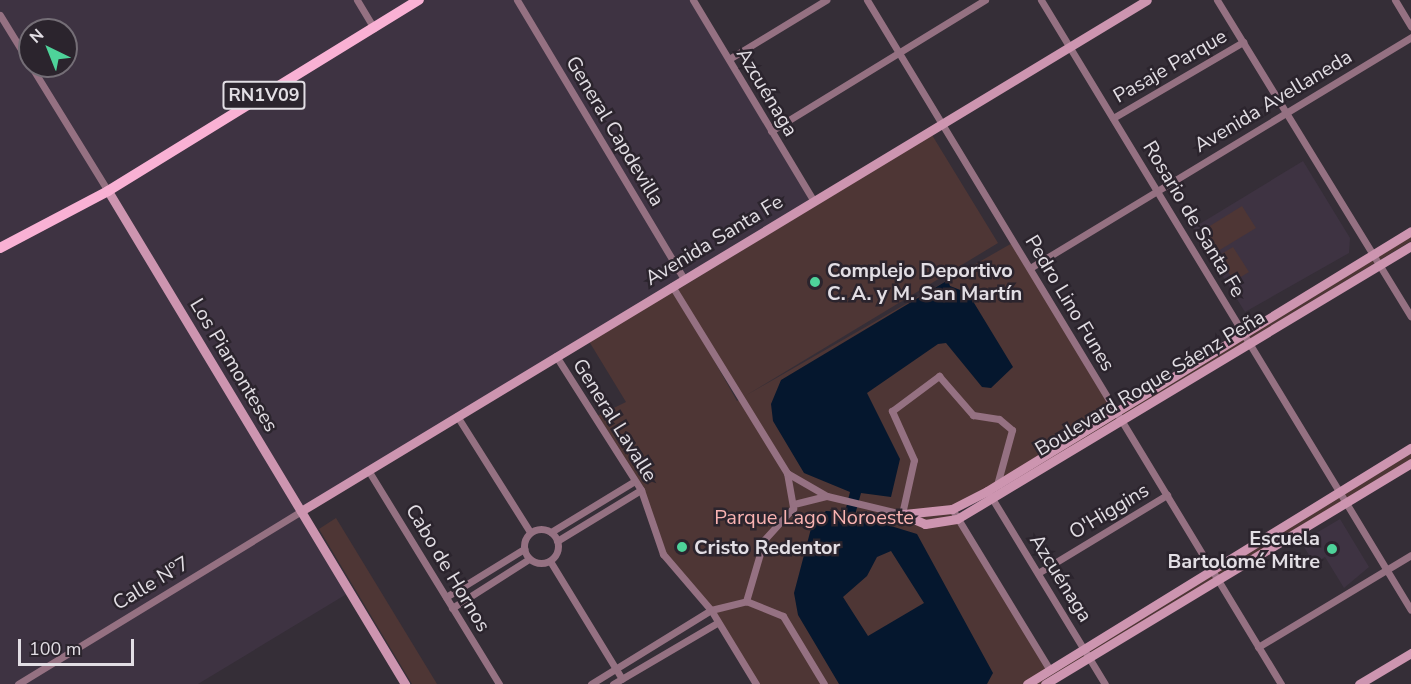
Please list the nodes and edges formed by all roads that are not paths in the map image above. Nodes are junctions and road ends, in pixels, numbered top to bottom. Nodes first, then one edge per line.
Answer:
1 (357, 0) edge
2 (419, 0) edge
3 (517, 0) edge
4 (693, 0) edge
5 (826, 0) edge
6 (867, 0) edge
7 (985, 0) edge
8 (1041, 0) edge
9 (1147, 0) edge
10 (1217, 0) edge
11 (1395, 0) edge
12 (0, 15) edge
13 (1411, 27) edge
14 (374, 28) junction
15 (1411, 37) edge
16 (1243, 42) junction
17 (18, 44) edge
18 (1070, 46) junction
19 (899, 51) junction
20 (729, 59) junction
21 (39, 78) edge
22 (1286, 113) junction
23 (1113, 118) junction
24 (941, 124) junction
25 (771, 131) junction
26 (108, 190) junction
27 (1157, 190) junction
28 (814, 201) junction
29 (1411, 231) edge
30 (1411, 246) edge
31 (0, 248) edge
32 (1373, 255) junction
33 (1380, 265) junction
34 (1030, 268) junction
35 (684, 279) junction
36 (672, 286) junction
37 (1411, 316) edge
38 (1244, 334) junction
39 (1250, 344) junction
40 (556, 356) junction
41 (1116, 411) junction
42 (457, 416) junction
43 (1122, 422) junction
44 (1411, 448) edge
45 (1411, 463) edge
46 (368, 470) junction
47 (787, 473) junction
48 (635, 481) junction
49 (997, 485) junction
50 (641, 490) junction
51 (987, 491) junction
52 (1340, 492) junction
53 (1167, 495) junction
54 (827, 496) junction
55 (992, 500) junction
56 (1346, 502) junction
57 (794, 504) junction
58 (952, 508) junction
59 (301, 511) junction
60 (902, 514) junction
61 (957, 519) junction
62 (530, 532) junction
63 (551, 532) junction
64 (557, 541) junction
65 (524, 549) junction
66 (1411, 555) edge
67 (529, 559) junction
68 (550, 561) junction
69 (1211, 569) junction
70 (1387, 570) junction
71 (1038, 573) junction
72 (1218, 580) junction
73 (446, 597) junction
74 (746, 601) junction
75 (452, 608) junction
76 (1411, 609) edge
77 (711, 610) junction
78 (717, 623) junction
79 (1084, 647) junction
80 (1258, 647) junction
81 (1411, 652) edge
82 (1089, 657) junction
83 (616, 669) junction
84 (1050, 670) junction
85 (622, 679) junction
86 (18, 684) edge
87 (405, 684) edge
88 (499, 684) edge
89 (591, 684) edge
90 (613, 684) edge
91 (756, 684) edge
92 (824, 684) edge
93 (1027, 684) edge
94 (1045, 684) edge
95 (1105, 684) edge
96 (1281, 684) edge
97 (1359, 684) edge

1 - 14 street
2 - 14 main road, RN1V09
3 - 35 street, General Capdevilla
4 - 20 street, Azcuénaga
5 - 20 street
6 - 19 street, Pedro Lino Funes
7 - 19 street
8 - 18 street, Rosario de Santa Fe
9 - 18 street, Avenida Santa Fe
10 - 16 street
11 - 13 street
12 - 17 street, Los Piamonteses
14 - 26 main road, RN1V09
15 - 22 street, Avenida Avellaneda
16 - 22 street
16 - 23 street, Pasaje Parque
18 - 23 street, Rosario de Santa Fe
18 - 24 street, Avenida Santa Fe
19 - 24 street, Pedro Lino Funes
19 - 25 street
20 - 25 street, Azcuénaga
21 - 26 street, Los Piamonteses
22 - 27 street, Avenida Avellaneda
22 - 32 street
23 - 27 street, Rosario de Santa Fe
24 - 28 street, Avenida Santa Fe
24 - 34 street, Pedro Lino Funes
25 - 28 street, Azcuénaga
26 - 31 main road, RN1V09
26 - 59 street, Los Piamonteses
27 - 34 street, Avenida Avellaneda
27 - 38 street, Rosario de Santa Fe
28 - 35 street, Avenida Santa Fe
29 - 32 street, Boulevard Roque Sáenz Peña
30 - 33 street, Boulevard Roque Sáenz Peña
32 - 33 street
32 - 38 street, Boulevard Roque Sáenz Peña
33 - 37 street
33 - 39 street, Boulevard Roque Sáenz Peña
34 - 41 street, Pedro Lino Funes
35 - 36 street, Avenida Santa Fe
36 - 40 street, Avenida Santa Fe
36 - 47 street
38 - 39 street, Rosario de Santa Fe
38 - 41 street, Boulevard Roque Sáenz Peña
39 - 43 street, Boulevard Roque Sáenz Peña
39 - 52 street, Rosario de Santa Fe
40 - 42 street, Avenida Santa Fe
40 - 48 street, General Lavalle
41 - 43 street, Pedro Lino Funes
41 - 49 street, Boulevard Roque Sáenz Peña
42 - 46 street, Avenida Santa Fe
42 - 62 street
43 - 53 street, Pedro Lino Funes
43 - 55 street, Boulevard Roque Sáenz Peña
44 - 52 street
45 - 56 street
46 - 59 street, Avenida Santa Fe
46 - 73 street, Cabo de Hornos
47 - 54 street, Boulevard Roque Sáenz Peña
47 - 57 street
48 - 50 street, General Lavalle
48 - 63 street
49 - 51 street, Boulevard Roque Sáenz Peña
49 - 60 street
50 - 64 street
50 - 77 street, General Lavalle
51 - 55 street, Azcuénaga
51 - 58 street, Boulevard Roque Sáenz Peña
52 - 56 street, Rosario de Santa Fe
52 - 69 street
53 - 69 street, Pedro Lino Funes
53 - 71 street, O'Higgins
54 - 57 street
54 - 60 street, Boulevard Roque Sáenz Peña
55 - 61 street, Boulevard Roque Sáenz Peña
55 - 71 street, Azcuénaga
56 - 70 street, Rosario de Santa Fe
56 - 72 street
57 - 74 street
58 - 60 street, Boulevard Roque Sáenz Peña
58 - 61 street
59 - 86 street, Calle Nº7
59 - 87 street, Los Piamonteses
60 - 61 street, Boulevard Roque Sáenz Peña
61 - 84 street
62 - 63 street
62 - 65 street
63 - 64 street
64 - 68 street
65 - 67 street
65 - 73 street
66 - 70 street
67 - 68 street
67 - 75 street
68 - 83 street
69 - 72 street, Pedro Lino Funes
69 - 79 street
70 - 76 street, Rosario de Santa Fe
70 - 80 street
71 - 79 street, Azcuénaga
72 - 80 street, Pedro Lino Funes
72 - 82 street
73 - 75 street, Cabo de Hornos
74 - 77 street
74 - 92 street
75 - 88 street, Cabo de Hornos
77 - 78 street, General Lavalle
77 - 83 street
78 - 85 street
78 - 91 street, General Lavalle
79 - 82 street, Azcuénaga
79 - 84 street
80 - 96 street, Pedro Lino Funes
81 - 97 street
82 - 94 street
82 - 95 street, Azcuénaga
83 - 85 street
83 - 89 street
84 - 93 street
85 - 90 street

